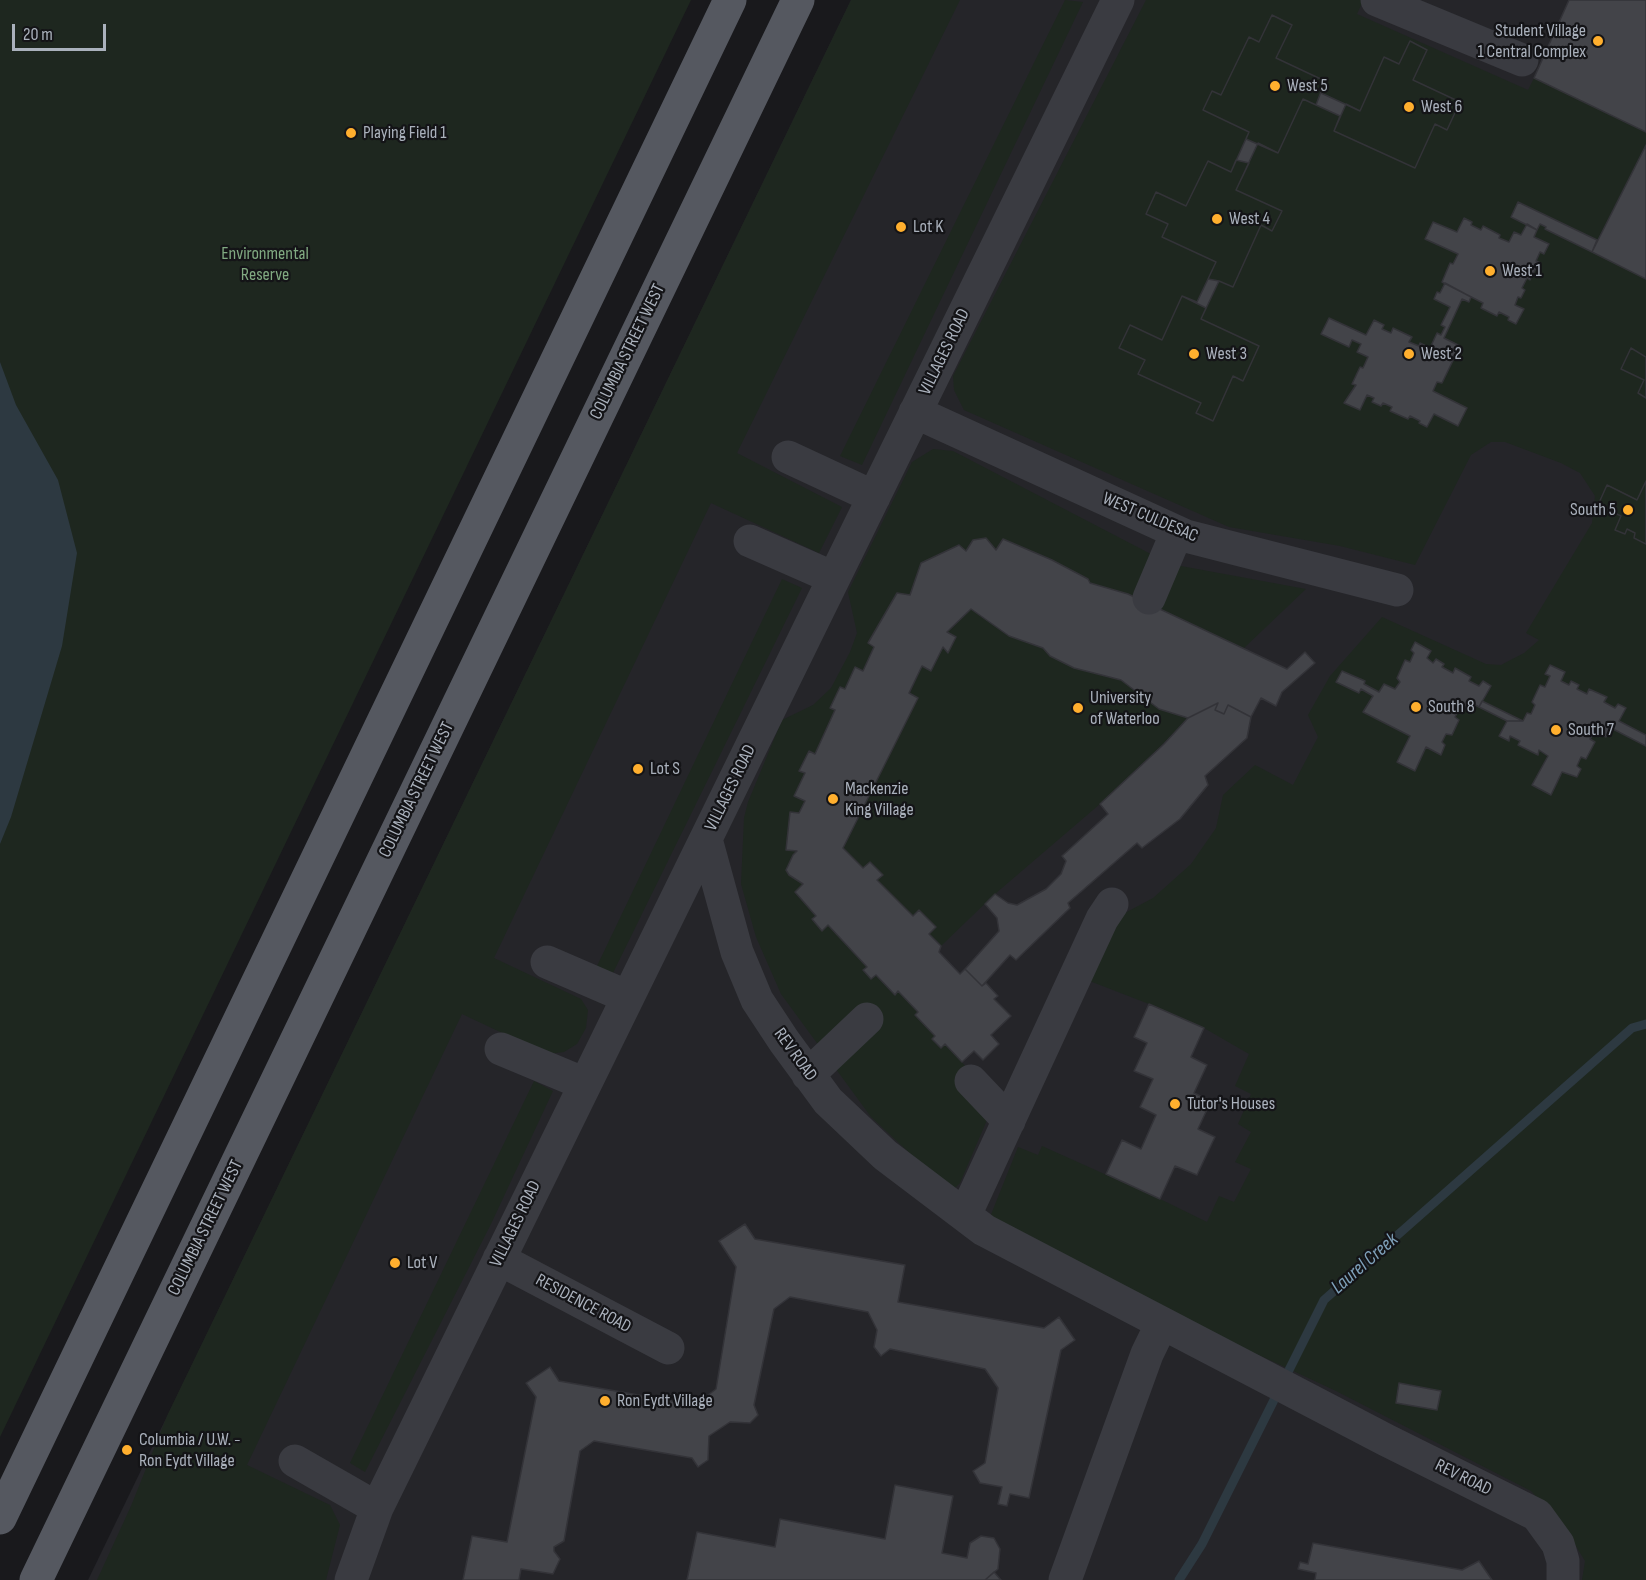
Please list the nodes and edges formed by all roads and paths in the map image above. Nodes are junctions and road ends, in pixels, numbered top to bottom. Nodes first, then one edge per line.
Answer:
1 (730, 0) edge
2 (798, 0) edge
3 (1118, 0) edge
4 (1377, 0) edge
5 (1522, 60) dead end
6 (915, 412) junction
7 (788, 457) dead end
8 (874, 497) junction
9 (1177, 532) junction
10 (750, 541) dead end
11 (834, 578) junction
12 (1397, 590) dead end
13 (1149, 598) dead end
14 (706, 839) junction
15 (1112, 904) dead end
16 (547, 962) dead end
17 (628, 997) junction
18 (867, 1019) dead end
19 (501, 1049) dead end
20 (808, 1075) junction
21 (971, 1081) dead end
22 (585, 1084) junction
23 (1009, 1121) junction
24 (965, 1215) junction
25 (499, 1260) junction
26 (1162, 1323) junction
27 (668, 1348) dead end
28 (295, 1461) dead end
29 (377, 1508) junction
30 (0, 1518) edge
31 (36, 1580) edge
32 (351, 1580) edge
33 (1065, 1580) edge
34 (1563, 1580) edge

1 - 30 main road
2 - 31 main road, COLUMBIA STREET WEST
3 - 6 lane, VILLAGES ROAD
4 - 5 lane
6 - 8 lane, VILLAGES ROAD
6 - 9 lane, WEST CULDESAC
7 - 8 lane
8 - 11 lane, VILLAGES ROAD
9 - 12 lane, WEST CULDESAC
9 - 13 lane
10 - 11 lane
11 - 14 lane, VILLAGES ROAD
14 - 17 lane, VILLAGES ROAD
14 - 20 lane, REV ROAD
15 - 23 lane
16 - 17 lane
17 - 22 lane, VILLAGES ROAD
18 - 20 lane
19 - 22 lane
20 - 24 lane, REV ROAD
21 - 23 lane
22 - 25 lane, VILLAGES ROAD
23 - 24 lane
24 - 26 lane, REV ROAD
25 - 27 lane, RESIDENCE ROAD
25 - 29 lane, VILLAGES ROAD
26 - 33 lane
26 - 34 lane, REV ROAD
28 - 29 lane
29 - 32 lane, VILLAGES ROAD

